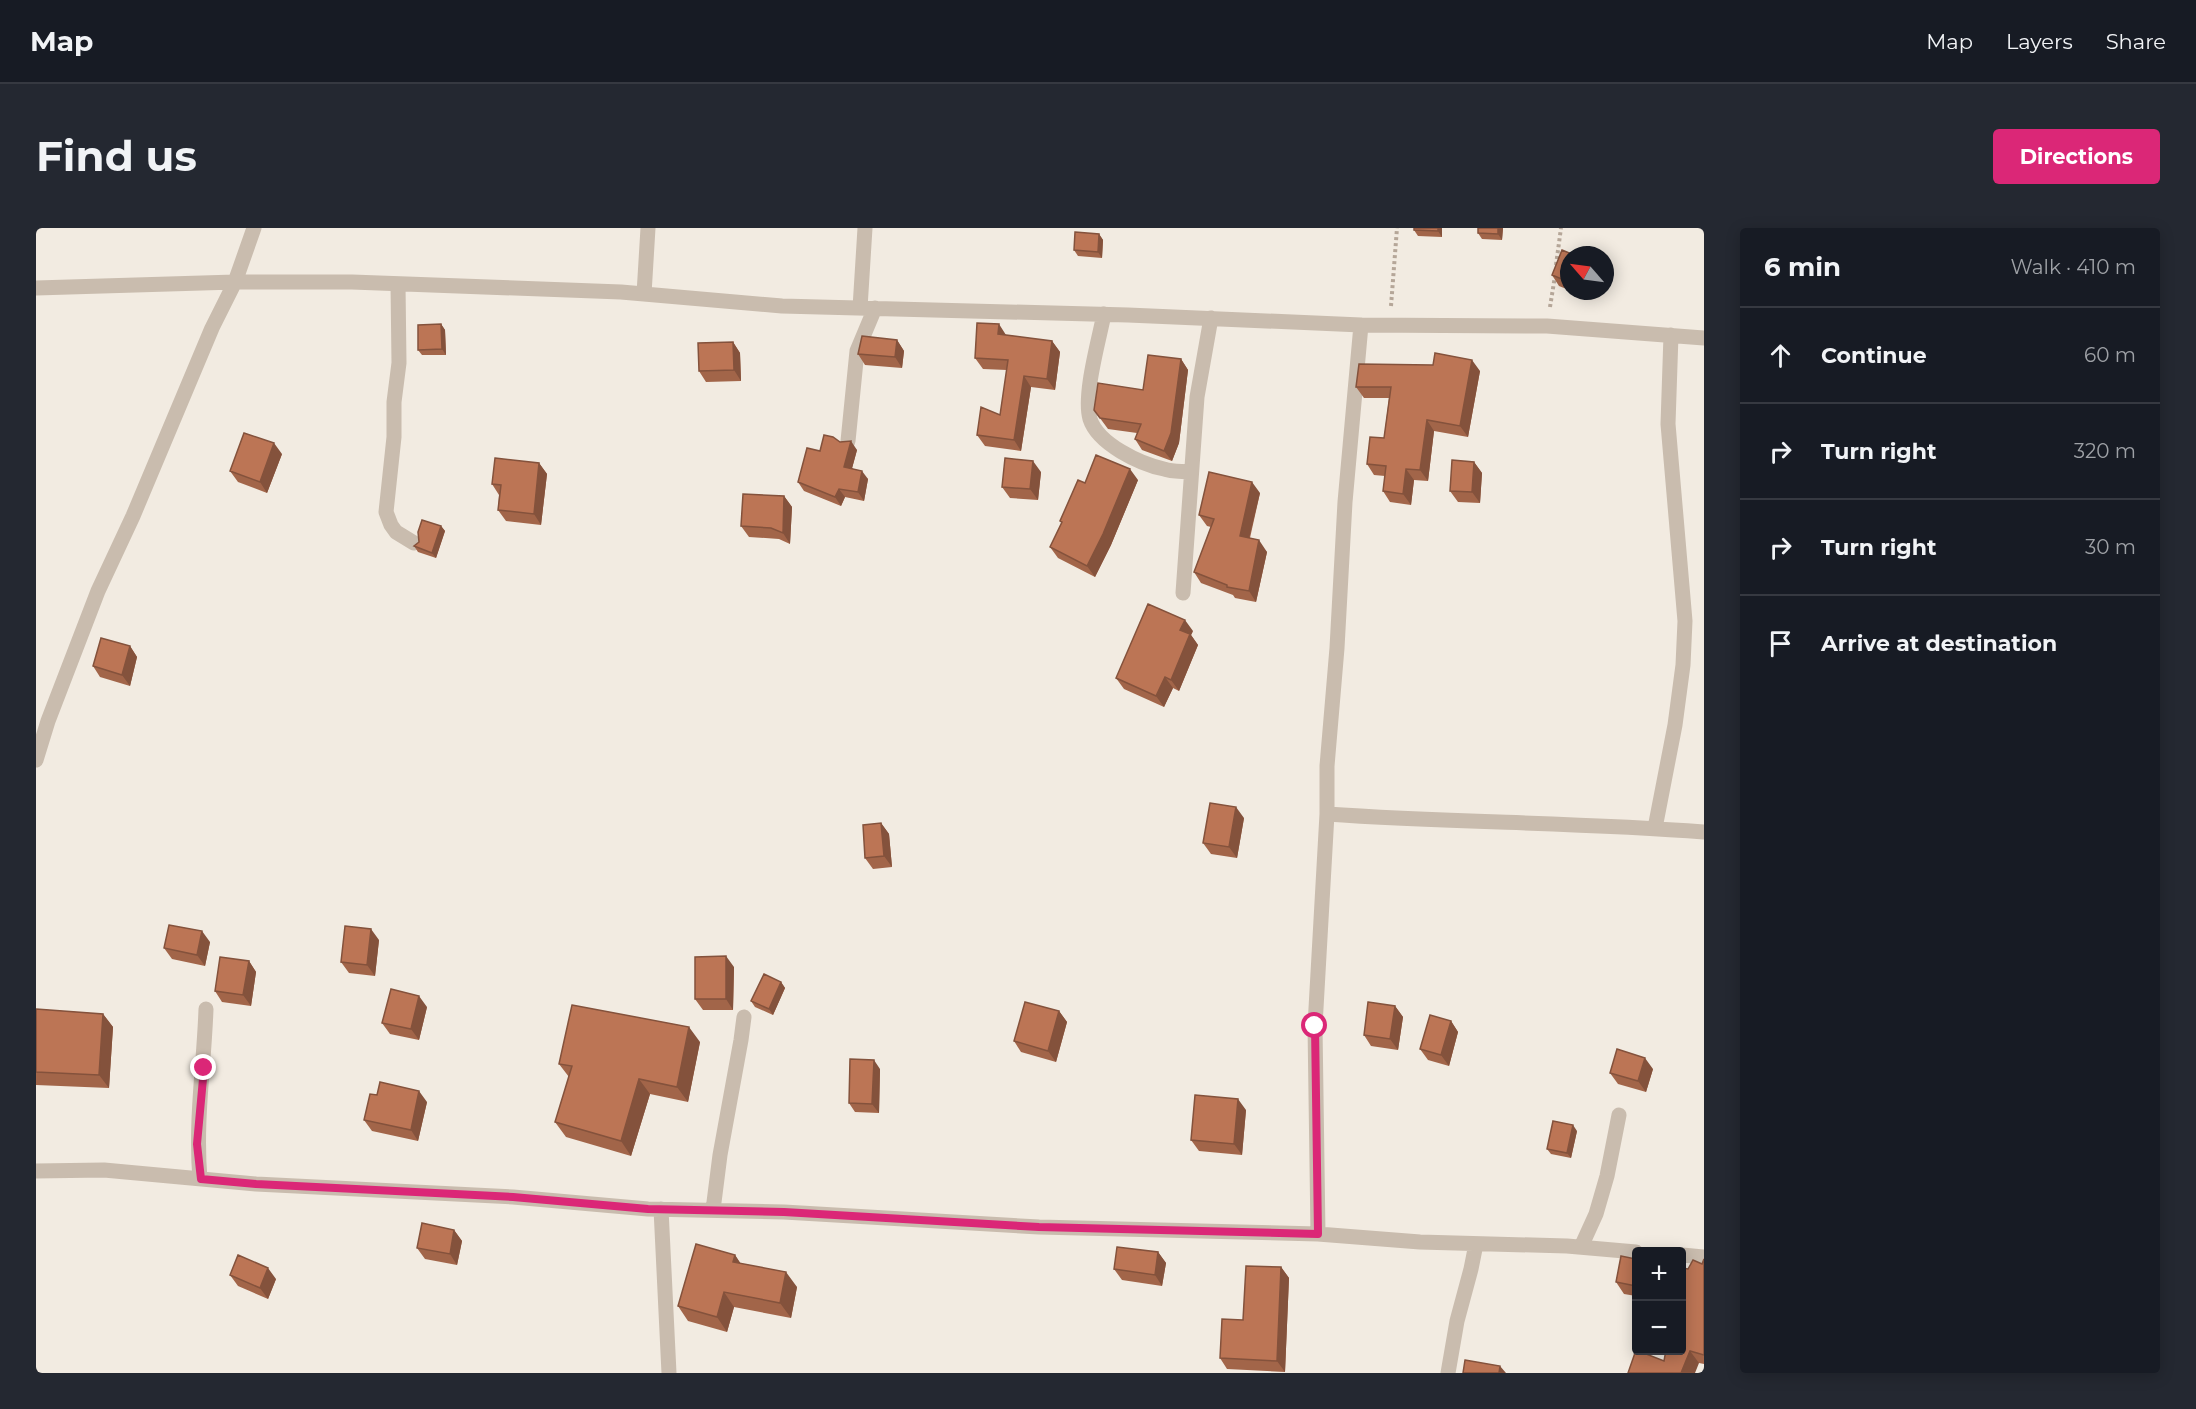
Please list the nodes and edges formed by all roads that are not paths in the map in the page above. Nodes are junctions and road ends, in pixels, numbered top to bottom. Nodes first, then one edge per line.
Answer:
1 (254, 228) edge
2 (648, 228) edge
3 (865, 228) edge
4 (235, 282) junction
5 (398, 284) junction
6 (36, 288) edge
7 (644, 294) junction
8 (867, 308) junction
9 (1104, 314) junction
10 (1211, 318) junction
11 (1361, 325) junction
12 (1671, 335) junction
13 (1704, 338) edge
14 (848, 441) edge
15 (1191, 472) junction
16 (414, 543) edge
17 (1183, 593) dead end
18 (36, 760) edge
19 (1327, 814) junction
20 (1655, 828) junction
21 (1704, 832) edge
22 (206, 1009) dead end
23 (744, 1017) dead end
24 (1619, 1115) dead end
25 (36, 1171) edge
26 (201, 1179) junction
27 (661, 1209) junction
28 (713, 1210) junction
29 (1318, 1234) junction
30 (1476, 1244) junction
31 (1581, 1247) junction
32 (1632, 1252) edge
33 (1686, 1255) edge
34 (1704, 1257) edge
35 (669, 1373) edge
36 (1448, 1373) edge

1 - 4 street
2 - 7 street
3 - 8 street
4 - 5 street
4 - 6 street
4 - 18 street
5 - 7 street
5 - 16 street
7 - 8 street
8 - 9 street
8 - 14 street
9 - 10 street
9 - 15 street
10 - 11 street
10 - 15 street
11 - 12 street
11 - 19 street
12 - 13 street
12 - 20 street
15 - 17 street
19 - 20 street
19 - 29 street
20 - 21 street
22 - 26 street
23 - 28 street
24 - 31 street
25 - 26 street
26 - 27 street
27 - 28 street
27 - 35 street
28 - 29 street
29 - 30 street
30 - 31 street
30 - 36 street
31 - 32 street
33 - 34 street

